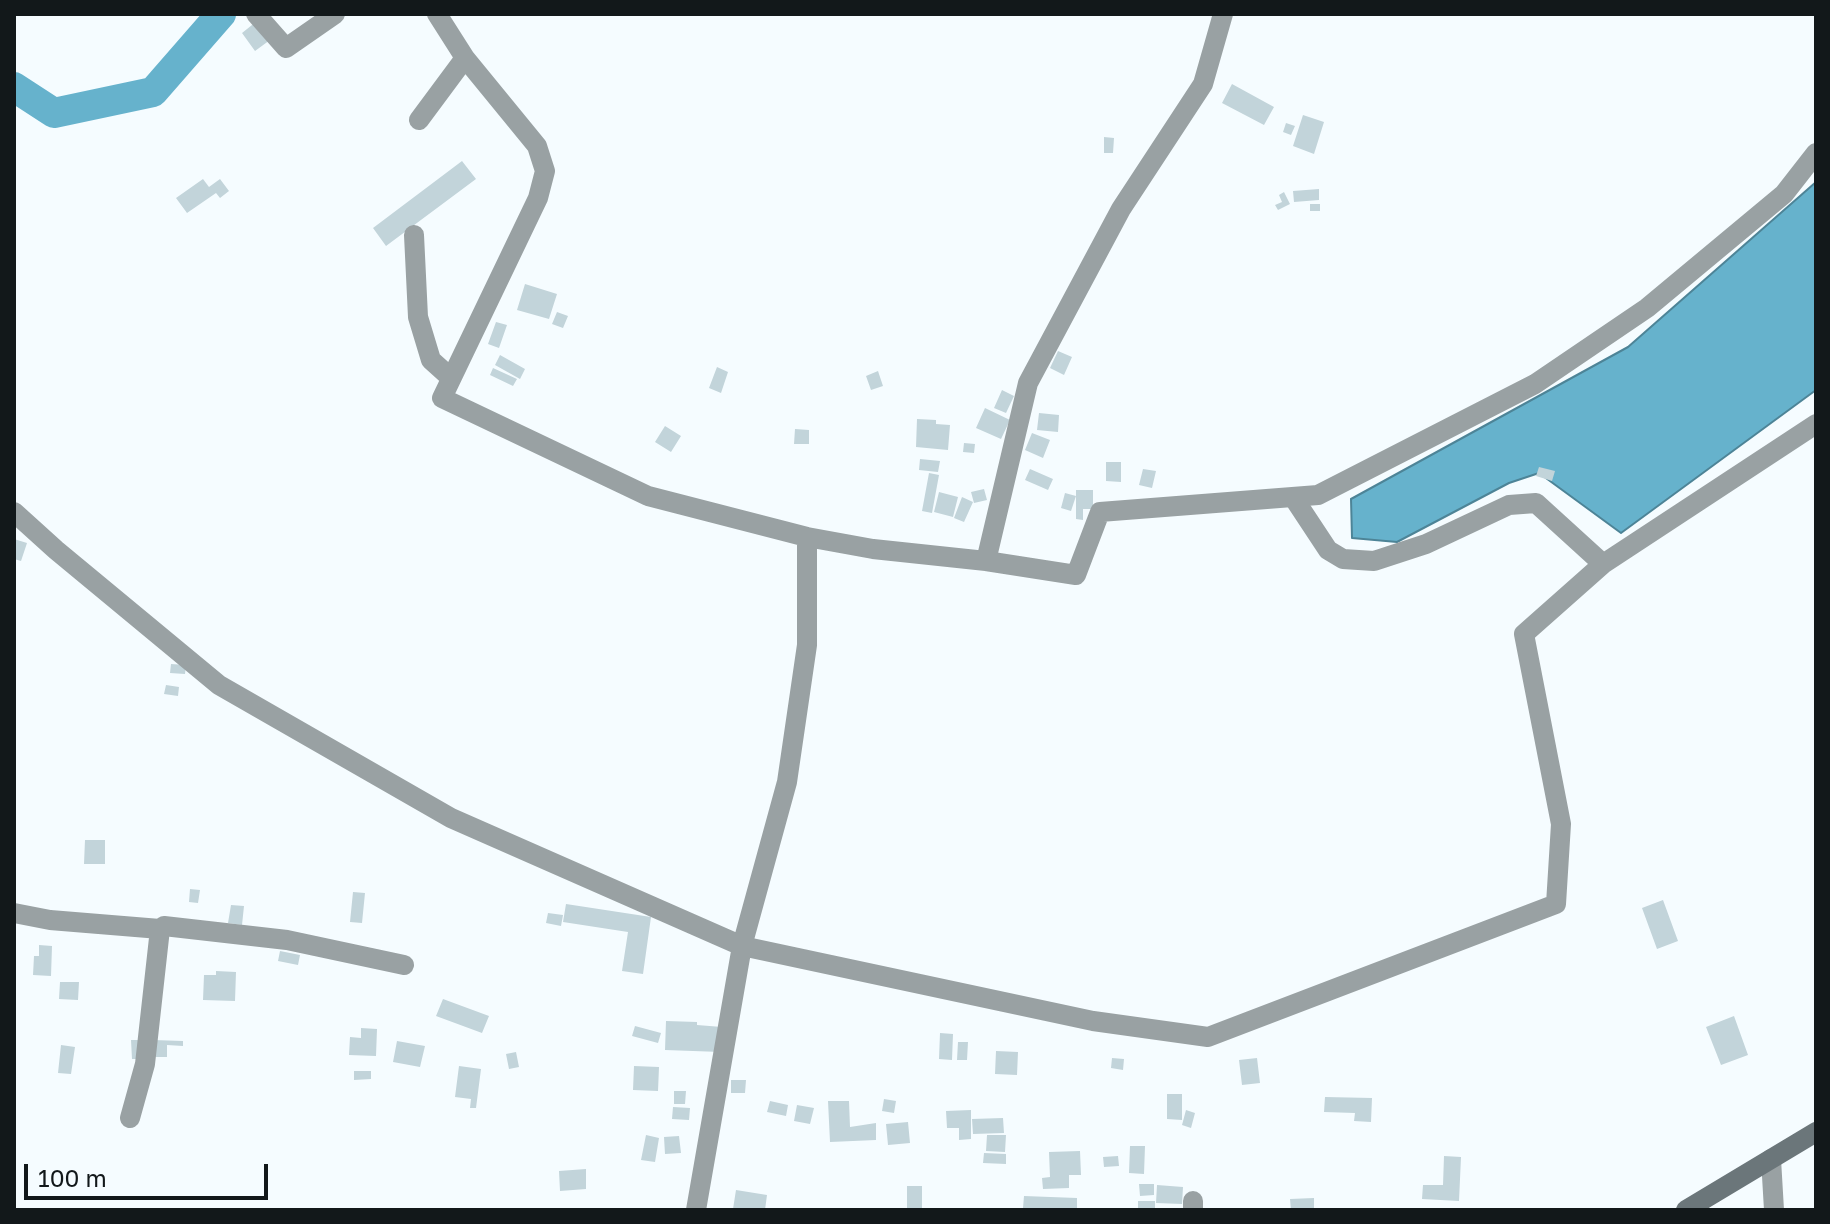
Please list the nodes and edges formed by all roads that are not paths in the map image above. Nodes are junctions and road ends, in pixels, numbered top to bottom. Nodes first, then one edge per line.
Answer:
1 (256, 14) edge
2 (335, 14) edge
3 (437, 14) edge
4 (1223, 14) edge
5 (465, 58) junction
6 (419, 120) dead end
7 (1816, 153) edge
8 (414, 235) dead end
9 (451, 378) junction
10 (1816, 424) edge
11 (1293, 497) junction
12 (14, 512) edge
13 (807, 537) junction
14 (986, 561) junction
15 (1603, 564) junction
16 (14, 913) edge
17 (160, 929) junction
18 (742, 946) junction
19 (404, 965) dead end
20 (130, 1118) dead end
21 (1816, 1132) edge
22 (1771, 1159) junction
23 (696, 1210) edge
24 (1686, 1210) edge
25 (1774, 1210) edge

1 - 2 street
3 - 5 street
4 - 14 street
5 - 6 street
5 - 9 street
7 - 11 street
8 - 9 street
9 - 13 street
10 - 15 street
11 - 14 street
11 - 15 street
12 - 18 street
13 - 14 street
13 - 18 street
15 - 18 street
16 - 17 street
17 - 19 street
17 - 20 street
18 - 23 street
21 - 22 street
22 - 24 street
22 - 25 street

